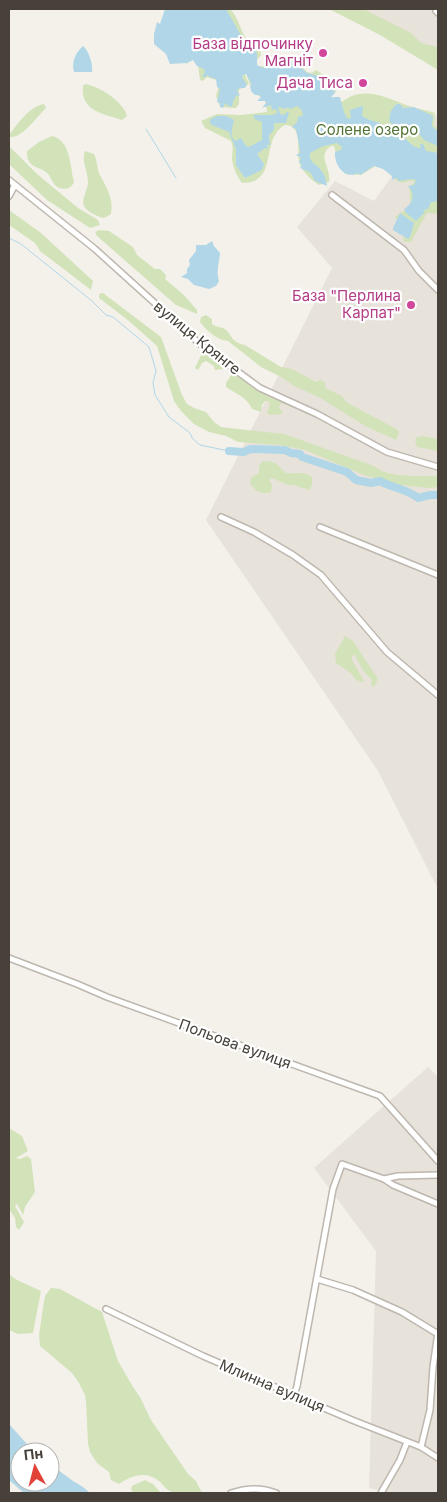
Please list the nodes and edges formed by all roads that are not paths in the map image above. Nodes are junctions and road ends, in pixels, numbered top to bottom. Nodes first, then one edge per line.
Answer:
1 (436, 9) edge
2 (438, 13) edge
3 (9, 180) edge
4 (15, 186) junction
5 (332, 194) dead end
6 (9, 196) edge
7 (438, 290) edge
8 (438, 467) edge
9 (221, 517) dead end
10 (320, 527) dead end
11 (438, 575) edge
12 (438, 696) edge
13 (9, 958) edge
14 (438, 1161) edge
15 (438, 1175) edge
16 (384, 1179) junction
17 (438, 1204) edge
18 (317, 1279) junction
19 (106, 1309) dead end
20 (438, 1333) edge
21 (294, 1395) junction
22 (407, 1442) junction
23 (421, 1447) junction
24 (438, 1458) edge
25 (231, 1493) edge
26 (276, 1493) edge
27 (381, 1493) edge

1 - 2 street
3 - 4 street, вулиця Крянге
4 - 6 street
4 - 8 street, вулиця Крянге
5 - 7 street
9 - 12 street
10 - 11 street
13 - 14 street, Польова вулиця
15 - 16 street
16 - 17 street
16 - 18 street
18 - 20 street
18 - 21 street
19 - 21 street, Млинна вулиця
20 - 23 street
21 - 22 street, Млинна вулиця
22 - 23 street, Млинна вулиця
22 - 27 street
23 - 24 street, Млинна вулиця
25 - 26 street

